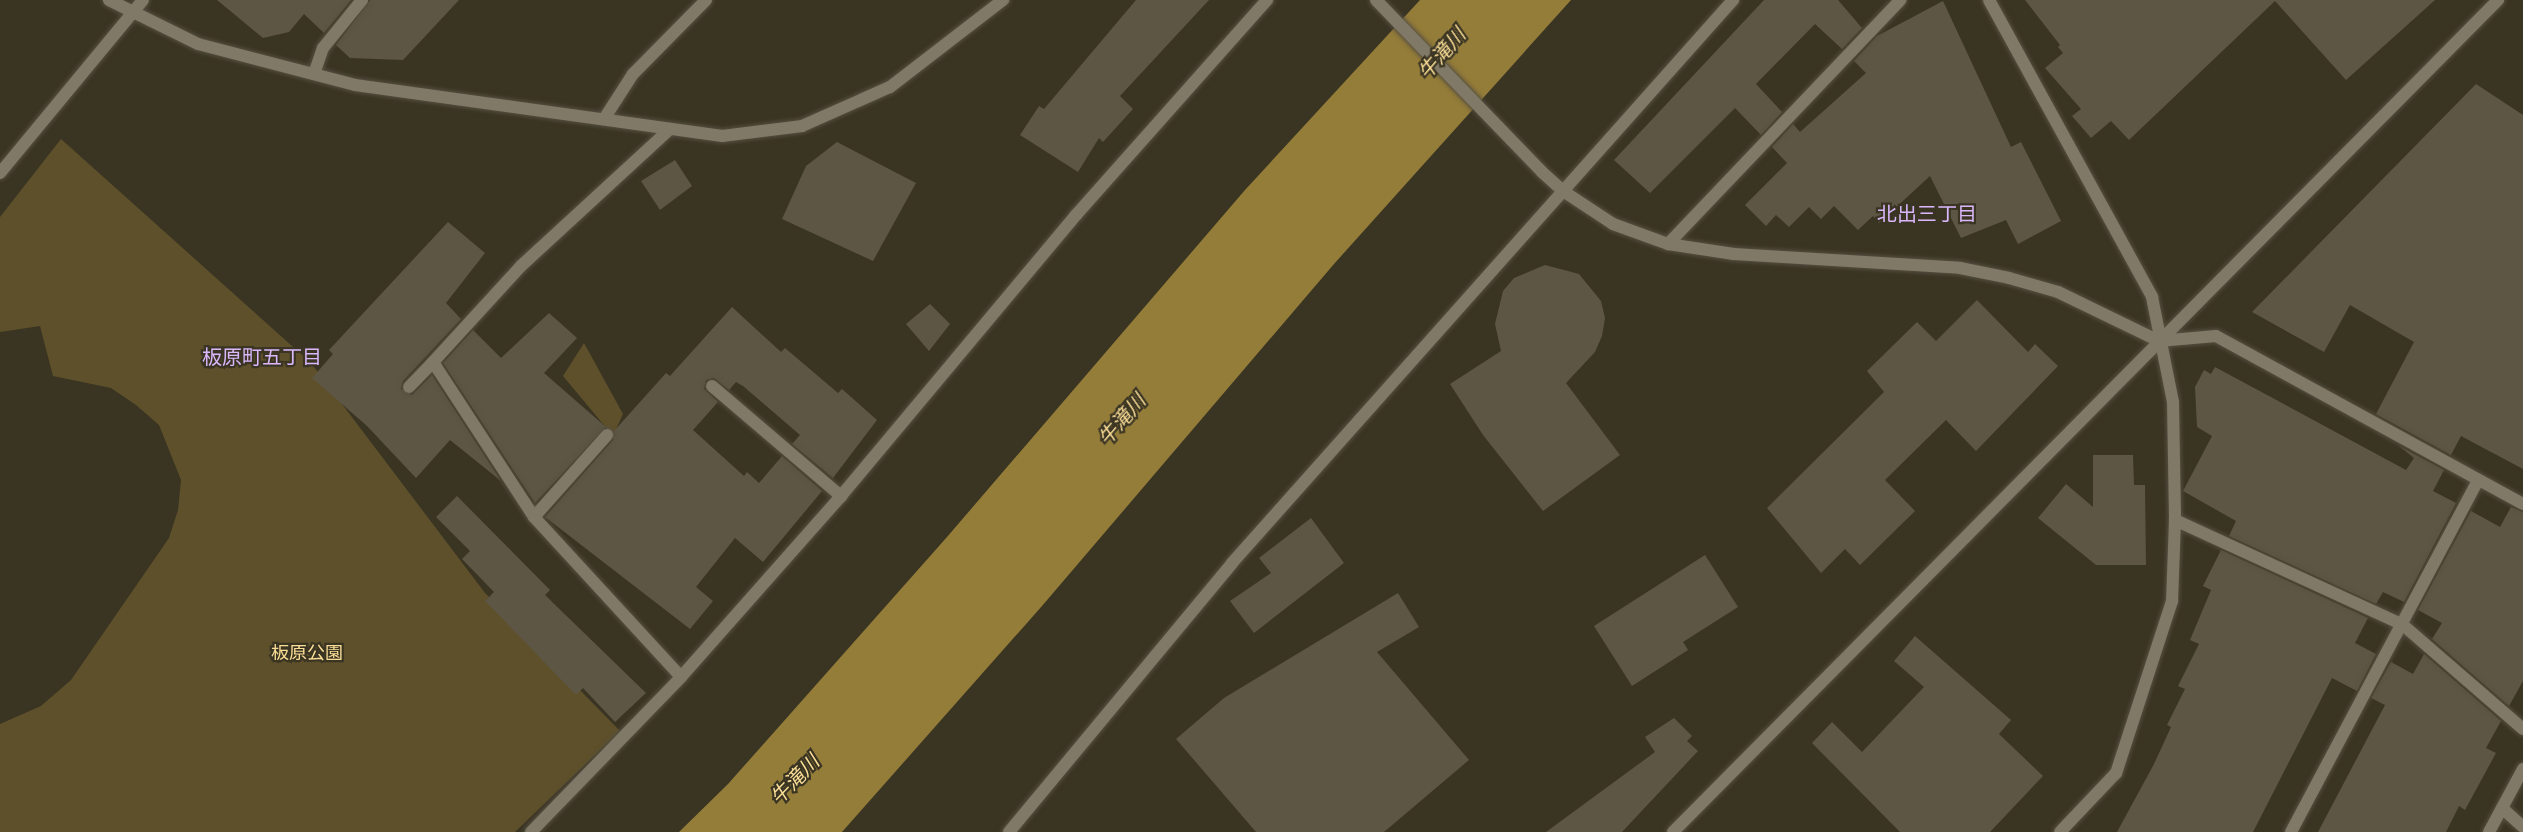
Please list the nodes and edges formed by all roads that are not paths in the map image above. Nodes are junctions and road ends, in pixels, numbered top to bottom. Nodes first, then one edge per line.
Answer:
1 (110, 0) edge
2 (142, 0) edge
3 (362, 0) edge
4 (706, 0) edge
5 (1003, 0) edge
6 (1266, 0) edge
7 (1376, 0) edge
8 (1733, 0) edge
9 (1900, 0) edge
10 (1989, 0) edge
11 (2498, 0) edge
12 (134, 11) junction
13 (314, 74) junction
14 (604, 119) junction
15 (670, 129) junction
16 (0, 173) edge
17 (1563, 191) junction
18 (1668, 244) junction
19 (2159, 341) junction
20 (433, 362) junction
21 (712, 386) dead end
22 (409, 387) dead end
23 (607, 435) dead end
24 (2478, 480) junction
25 (841, 496) junction
26 (2523, 504) edge
27 (534, 517) junction
28 (2175, 520) junction
29 (2403, 625) junction
30 (681, 677) junction
31 (2523, 729) edge
32 (2523, 768) edge
33 (2502, 808) junction
34 (2523, 827) edge
35 (531, 832) edge
36 (1009, 832) edge
37 (1673, 832) edge
38 (2060, 832) edge
39 (2291, 832) edge
40 (2489, 832) edge

1 - 12 street
2 - 12 street
3 - 13 street
4 - 14 street
5 - 15 street
6 - 25 street
7 - 17 street
8 - 17 street
9 - 18 street
10 - 19 street
11 - 19 street
12 - 13 street
12 - 16 street
13 - 14 street
14 - 15 street
15 - 20 street
17 - 18 street
17 - 36 street
18 - 19 street
19 - 24 street
19 - 28 street
19 - 37 street
20 - 22 street
20 - 27 street
21 - 25 street
23 - 27 street
24 - 26 street
24 - 29 street
25 - 30 street
27 - 30 street
28 - 29 street
28 - 38 street
29 - 31 street
29 - 39 street
30 - 35 street
32 - 33 street
33 - 34 street
33 - 40 street

